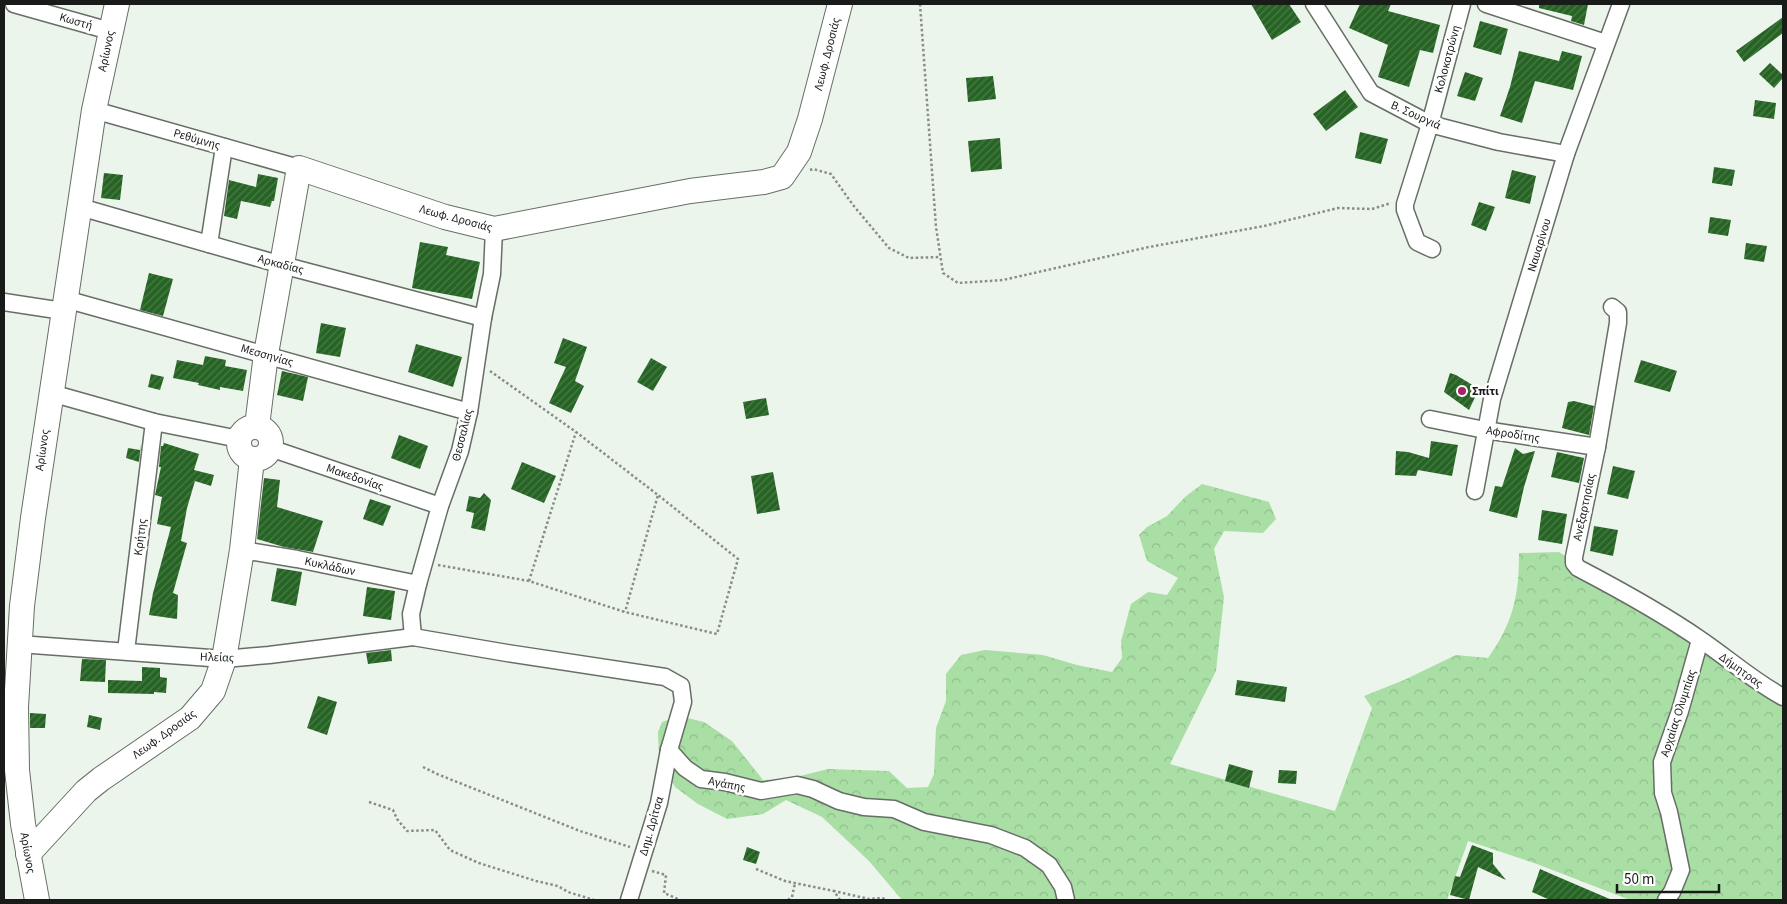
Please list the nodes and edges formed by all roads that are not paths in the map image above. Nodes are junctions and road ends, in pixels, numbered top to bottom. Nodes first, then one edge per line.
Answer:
1 (14, 4) edge
2 (117, 4) edge
3 (840, 4) edge
4 (1314, 4) edge
5 (1462, 4) edge
6 (1486, 4) edge
7 (1621, 4) edge
8 (110, 31) junction
9 (1606, 43) junction
10 (94, 110) junction
11 (1430, 124) junction
12 (224, 147) junction
13 (1566, 154) junction
14 (299, 168) junction
15 (80, 207) junction
16 (494, 229) junction
17 (209, 244) junction
18 (1432, 249) dead end
19 (282, 264) junction
20 (4, 302) edge
21 (64, 305) junction
22 (1612, 307) dead end
23 (483, 318) junction
24 (266, 354) junction
25 (51, 393) junction
26 (469, 412) junction
27 (1430, 419) dead end
28 (154, 422) junction
29 (1485, 430) junction
30 (248, 433) junction
31 (1597, 447) junction
32 (261, 454) junction
33 (1475, 491) dead end
34 (440, 506) junction
35 (242, 550) junction
36 (418, 584) junction
37 (413, 637) junction
38 (1700, 640) junction
39 (19, 644) junction
40 (126, 651) junction
41 (224, 659) junction
42 (1783, 697) edge
43 (670, 750) junction
44 (28, 854) junction
45 (37, 900) edge
46 (629, 900) edge
47 (1066, 900) edge
48 (1666, 900) edge

1 - 8 street, Κωστή
2 - 8 street, Αρίωνος
3 - 16 street, Λεωφ. Δροσιάς
4 - 11 street, Β. Σουργιά
5 - 11 street, Κολοκοτρώνη
6 - 9 street
7 - 9 street, Ναυαρίνου
8 - 10 street, Αρίωνος
9 - 13 street, Ναυαρίνου
10 - 12 street, Ρεθύμνης
10 - 15 street, Αρίωνος
11 - 13 street, Β. Σουργιά
11 - 18 street, Κολοκοτρώνη
12 - 14 street, Ρεθύμνης
12 - 17 street
13 - 29 street, Ναυαρίνου
14 - 16 street, Λεωφ. Δροσιάς
14 - 19 street
15 - 17 street, Αρκαδίας
15 - 21 street, Αρίωνος
16 - 23 street, Θεσσαλίας
17 - 19 street, Αρκαδίας
19 - 23 street, Αρκαδίας
19 - 24 street
20 - 21 street, Μεσσηνίας
21 - 24 street, Μεσσηνίας
21 - 25 street, Αρίωνος
22 - 31 street, Ανεξαρτησίας
23 - 26 street, Θεσσαλίας
24 - 26 street, Μεσσηνίας
24 - 30 street
25 - 28 street
25 - 39 street, Αρίωνος
26 - 34 street, Θεσσαλίας
27 - 29 street, Αφροδίτης
28 - 30 street
28 - 40 street, Κρήτης
29 - 31 street, Αφροδίτης
29 - 33 street, Ναυαρίνου
30 - 32 street
31 - 38 street, Ανεξαρτησίας
32 - 34 street, Μακεδονίας
32 - 35 street, Λεωφ. Δροσιάς
34 - 36 street, Θεσσαλίας
35 - 36 street, Κυκλάδων
35 - 41 street, Λεωφ. Δροσιάς
36 - 37 street, Θεσσαλίας
37 - 41 street, Ηλείας
37 - 43 street
38 - 42 street, Δήμητρας
38 - 48 street, Αρχαίας Ολυμπίας
39 - 40 street, Ηλείας
39 - 44 street, Αρίωνος
40 - 41 street, Ηλείας
41 - 44 street, Λεωφ. Δροσιάς
43 - 46 street, Δημ. Δρίτσα
43 - 47 street, Αγάπης
44 - 45 street, Αρίωνος

